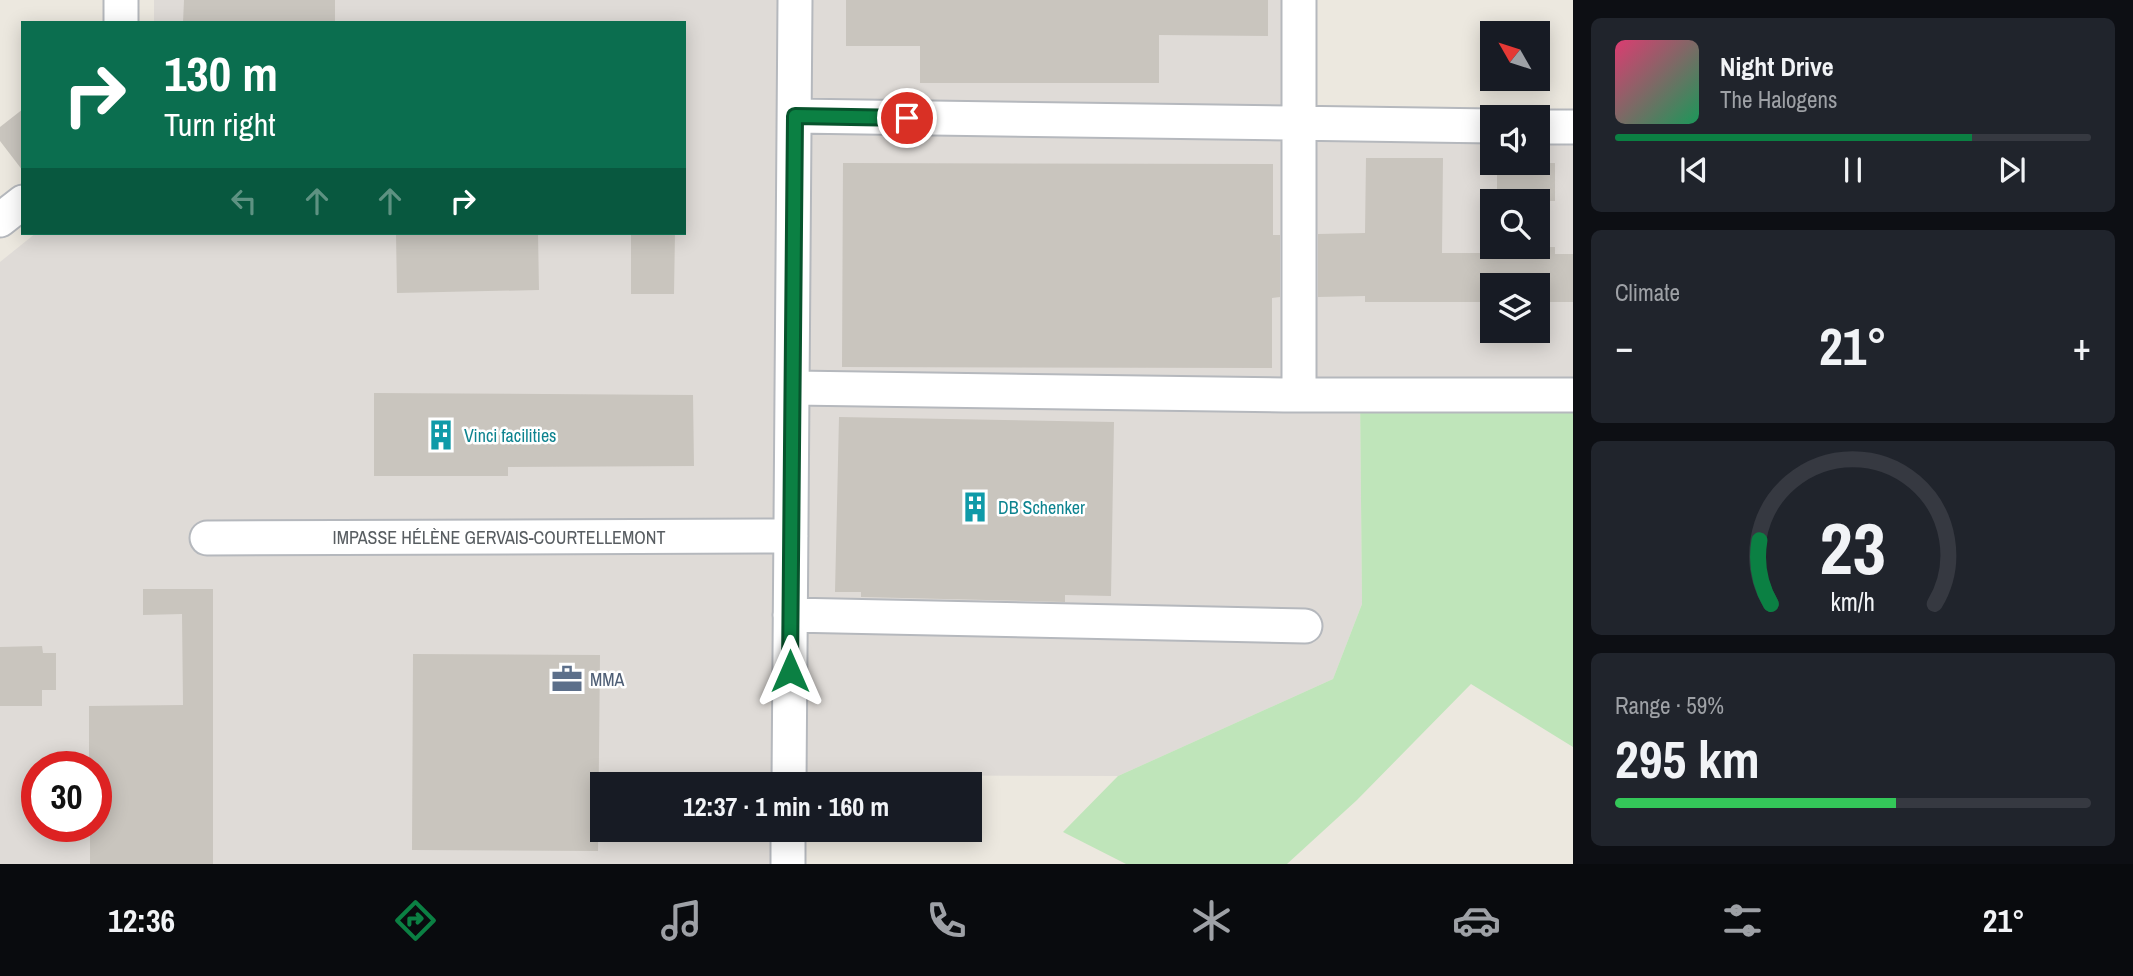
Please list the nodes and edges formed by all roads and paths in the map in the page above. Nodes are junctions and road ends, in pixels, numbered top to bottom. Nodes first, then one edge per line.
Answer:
1 (121, 0) edge
2 (795, 0) edge
3 (1299, 0) edge
4 (121, 21) edge
5 (795, 116) junction
6 (1299, 124) junction
7 (1480, 127) edge
8 (1550, 127) edge
9 (1573, 127) edge
10 (21, 204) edge
11 (0, 220) edge
12 (793, 388) junction
13 (1299, 395) junction
14 (1573, 395) edge
15 (791, 537) junction
16 (207, 538) dead end
17 (790, 615) junction
18 (1305, 626) dead end
19 (789, 772) edge
20 (789, 842) edge
21 (788, 864) edge

1 - 4 street
2 - 5 street
3 - 6 street
5 - 6 street
5 - 12 street
6 - 7 street
6 - 13 street
8 - 9 street
10 - 11 street
12 - 13 street
12 - 15 street
13 - 14 street
15 - 16 street, IMPASSE HÉLÈNE GERVAIS-COURTELLEMONT
15 - 17 street
17 - 18 street
17 - 19 street
20 - 21 street

